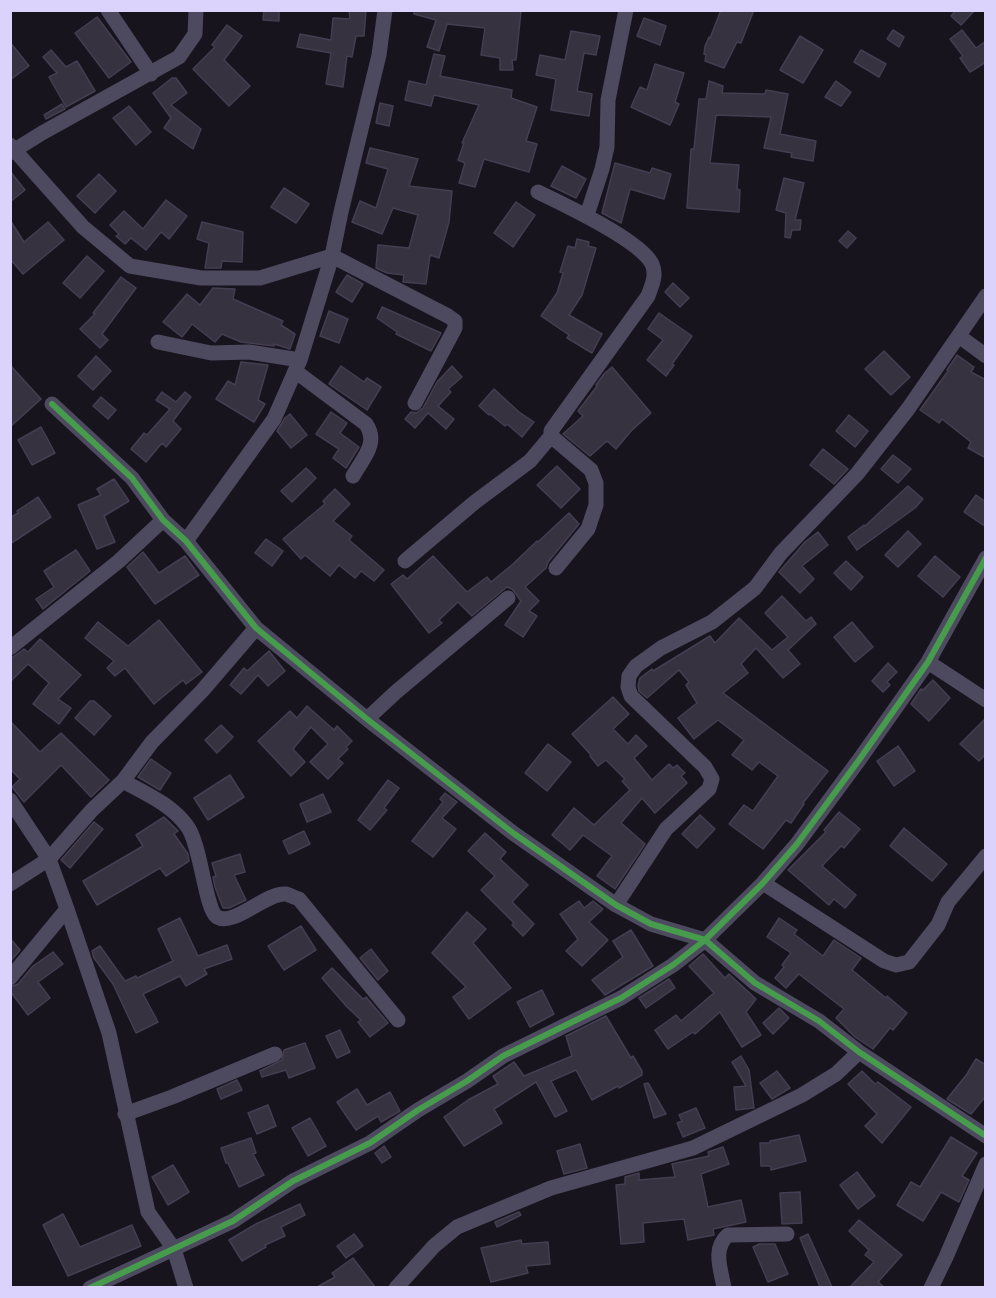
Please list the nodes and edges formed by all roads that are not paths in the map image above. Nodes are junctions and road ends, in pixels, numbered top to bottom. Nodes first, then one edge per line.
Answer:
1 (108, 10) edge
2 (196, 10) edge
3 (386, 10) edge
4 (626, 10) edge
5 (151, 74) junction
6 (12, 149) edge
7 (538, 192) dead end
8 (587, 215) junction
9 (332, 256) junction
10 (986, 296) edge
11 (960, 336) junction
12 (158, 342) dead end
13 (986, 356) edge
14 (297, 365) junction
15 (415, 403) dead end
16 (52, 404) dead end
17 (551, 436) junction
18 (353, 476) dead end
19 (163, 520) junction
20 (186, 541) junction
21 (405, 561) dead end
22 (556, 568) dead end
23 (983, 569) edge
24 (508, 598) dead end
25 (256, 628) junction
26 (10, 648) edge
27 (928, 662) junction
28 (986, 700) edge
29 (368, 719) junction
30 (123, 781) junction
31 (10, 800) edge
32 (986, 856) edge
33 (49, 859) junction
34 (763, 883) junction
35 (10, 884) edge
36 (616, 905) junction
37 (67, 909) junction
38 (705, 940) junction
39 (10, 978) edge
40 (398, 1020) dead end
41 (859, 1052) junction
42 (275, 1054) dead end
43 (125, 1114) junction
44 (986, 1136) edge
45 (986, 1164) edge
46 (787, 1234) dead end
47 (174, 1249) junction
48 (90, 1287) edge
49 (186, 1287) edge
50 (396, 1287) edge
51 (724, 1287) edge
52 (931, 1287) edge

1 - 5 street
2 - 5 street
3 - 9 street
4 - 8 street
5 - 6 street
6 - 9 street
7 - 8 street
8 - 17 street
9 - 14 street
9 - 15 street
10 - 11 street
11 - 13 street
11 - 36 street
12 - 14 street
14 - 18 street
14 - 20 street
16 - 19 street
17 - 21 street
17 - 22 street
19 - 20 street
19 - 26 street
20 - 25 street
23 - 27 street
24 - 29 street
25 - 29 street
25 - 30 street
27 - 28 street
27 - 34 street
29 - 36 street
30 - 33 street
30 - 40 street
31 - 33 street
32 - 34 street
33 - 35 street
33 - 37 street
34 - 38 street
36 - 38 street
37 - 39 street
37 - 43 street
38 - 41 street
38 - 47 street
41 - 44 street
41 - 50 street
42 - 43 street
43 - 47 street
45 - 52 street
46 - 51 street
47 - 48 street
47 - 49 street

